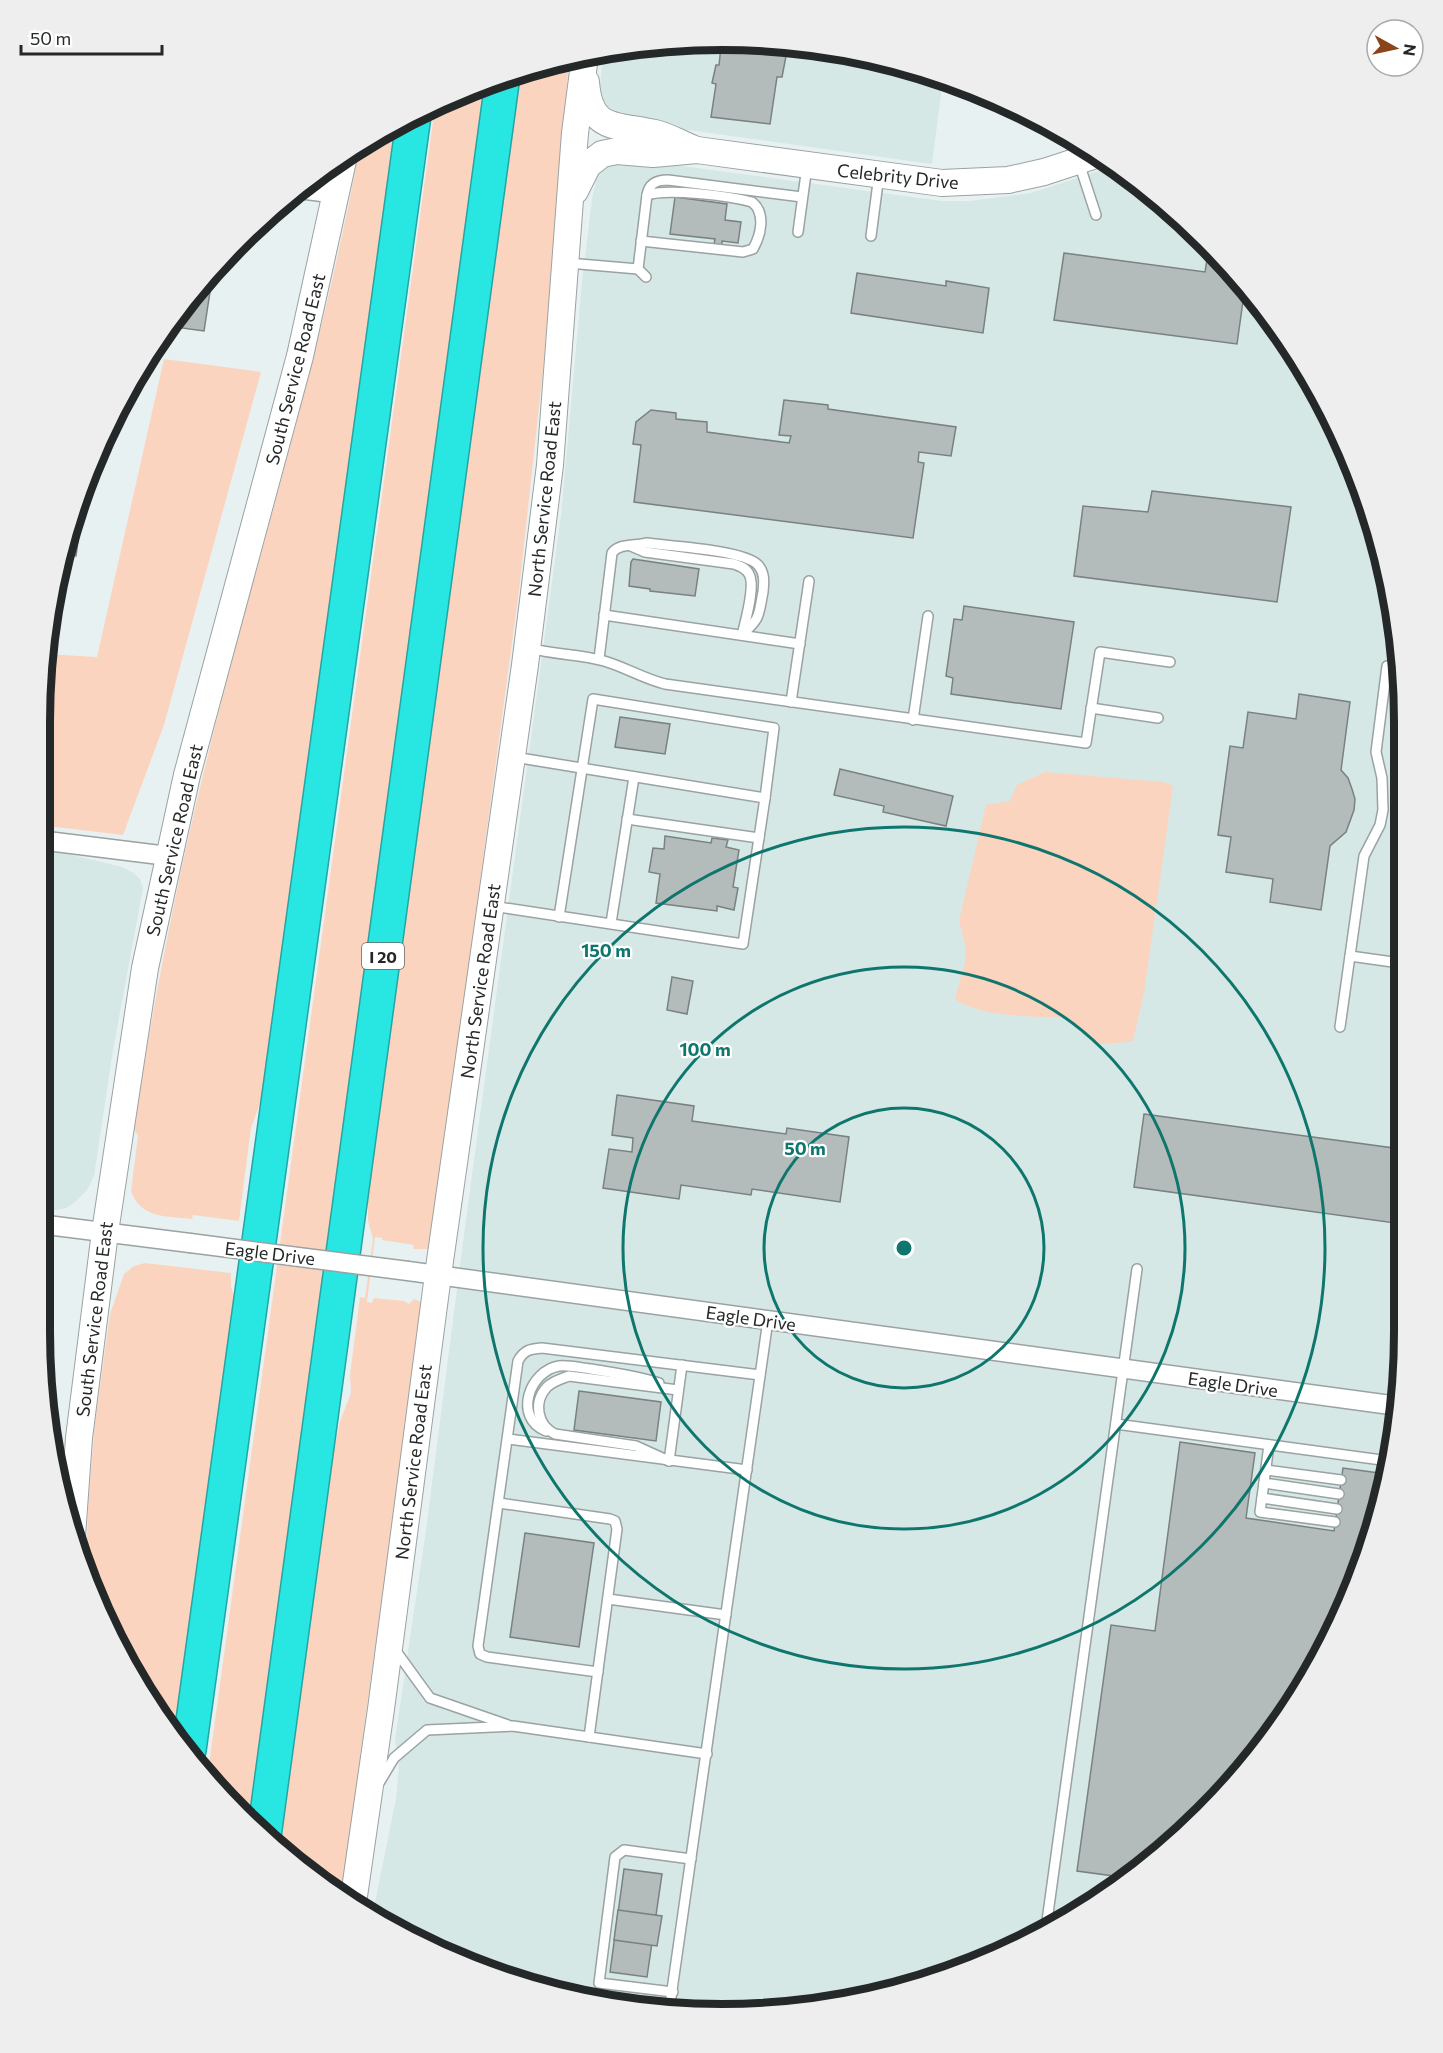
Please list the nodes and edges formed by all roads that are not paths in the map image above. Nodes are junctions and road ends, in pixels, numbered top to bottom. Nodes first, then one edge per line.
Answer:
1 (585, 63) edge
2 (585, 63) edge
3 (501, 86) edge
4 (413, 125) edge
5 (697, 150) junction
6 (1087, 158) edge
7 (807, 166) junction
8 (342, 167) edge
9 (879, 175) junction
10 (309, 190) edge
11 (337, 194) junction
12 (646, 195) junction
13 (802, 197) junction
14 (569, 212) junction
15 (1096, 215) dead end
16 (798, 232) dead end
17 (871, 236) dead end
18 (641, 241) junction
19 (565, 262) junction
20 (638, 269) junction
21 (646, 277) dead end
22 (809, 580) dead end
23 (604, 615) junction
24 (928, 616) dead end
25 (742, 635) junction
26 (800, 644) junction
27 (527, 647) junction
28 (598, 659) junction
29 (1170, 662) dead end
30 (1387, 666) dead end
31 (791, 702) junction
32 (1091, 708) junction
33 (1158, 718) dead end
34 (913, 720) junction
35 (512, 757) junction
36 (582, 769) junction
37 (634, 777) junction
38 (765, 798) junction
39 (627, 819) junction
40 (759, 838) junction
41 (50, 841) edge
42 (168, 856) junction
43 (490, 906) junction
44 (559, 916) junction
45 (610, 923) junction
46 (1350, 956) junction
47 (1394, 962) edge
48 (1340, 1027) dead end
49 (50, 1225) edge
50 (105, 1232) junction
51 (1137, 1269) dead end
52 (438, 1275) junction
53 (768, 1320) junction
54 (682, 1365) junction
55 (1124, 1369) junction
56 (760, 1375) junction
57 (678, 1390) junction
58 (1389, 1405) edge
59 (1116, 1424) junction
60 (508, 1439) junction
61 (1269, 1445) junction
62 (1381, 1460) edge
63 (669, 1461) junction
64 (747, 1470) junction
65 (1266, 1470) junction
66 (1341, 1480) dead end
67 (1264, 1484) junction
68 (1339, 1494) dead end
69 (1262, 1498) junction
70 (500, 1503) junction
71 (1337, 1509) dead end
72 (74, 1511) edge
73 (1335, 1522) dead end
74 (608, 1599) junction
75 (726, 1615) junction
76 (390, 1642) junction
77 (598, 1672) junction
78 (513, 1726) junction
79 (590, 1737) junction
80 (190, 1743) edge
81 (707, 1754) junction
82 (368, 1803) junction
83 (265, 1825) edge
84 (691, 1859) junction
85 (354, 1894) edge
86 (1047, 1919) edge
87 (673, 1992) junction
88 (671, 2001) edge

1 - 5 main road
2 - 14 main road, North Service Road East
3 - 83 highway, I 20
4 - 80 highway
5 - 7 main road, Celebrity Drive
5 - 14 main road
6 - 9 main road, Celebrity Drive
6 - 15 lane
7 - 9 main road, Celebrity Drive
7 - 13 lane
8 - 11 main road, South Service Road East
9 - 17 lane
10 - 11 street
11 - 42 main road, South Service Road East
12 - 13 lane
12 - 18 lane
12 - 18 lane
13 - 16 lane
14 - 19 main road, North Service Road East
18 - 20 lane
19 - 20 lane
19 - 27 main road, North Service Road East
20 - 21 lane
22 - 26 lane
23 - 25 lane
23 - 25 lane
23 - 28 lane
24 - 34 lane
25 - 26 lane
26 - 31 lane
27 - 28 lane
27 - 35 main road, North Service Road East
28 - 31 lane
29 - 32 lane
30 - 46 lane
31 - 34 lane
32 - 33 lane
32 - 34 lane
35 - 36 lane
35 - 43 main road, North Service Road East
36 - 37 lane
36 - 38 lane
36 - 44 lane
37 - 38 lane
37 - 39 lane
38 - 40 lane
39 - 40 lane
39 - 45 lane
40 - 45 lane
41 - 42 street
42 - 50 main road, South Service Road East
43 - 44 lane
43 - 52 main road, North Service Road East
44 - 45 lane
46 - 47 lane
46 - 48 lane
49 - 50 street, Eagle Drive
50 - 52 street, Eagle Drive, bridge
50 - 72 main road, South Service Road East
51 - 55 lane
52 - 53 street, Eagle Drive
52 - 76 main road, North Service Road East
53 - 55 street, Eagle Drive
53 - 56 lane
54 - 56 lane
54 - 57 lane
54 - 60 lane
55 - 58 street, Eagle Drive
55 - 59 lane
56 - 64 lane
57 - 63 lane
57 - 63 lane
59 - 61 lane
59 - 86 lane
60 - 63 lane
60 - 70 lane
61 - 62 lane
61 - 65 lane
63 - 64 lane
64 - 75 lane
65 - 66 lane
65 - 67 lane
67 - 68 lane
67 - 69 lane
69 - 71 lane
69 - 73 lane
70 - 74 lane
70 - 77 lane
74 - 75 lane
74 - 77 lane
75 - 81 lane
76 - 78 lane
76 - 82 main road, North Service Road East
77 - 79 lane
78 - 79 lane
78 - 82 lane
79 - 81 lane
81 - 84 lane
82 - 85 main road, North Service Road East
84 - 87 lane
84 - 87 lane
87 - 88 lane

